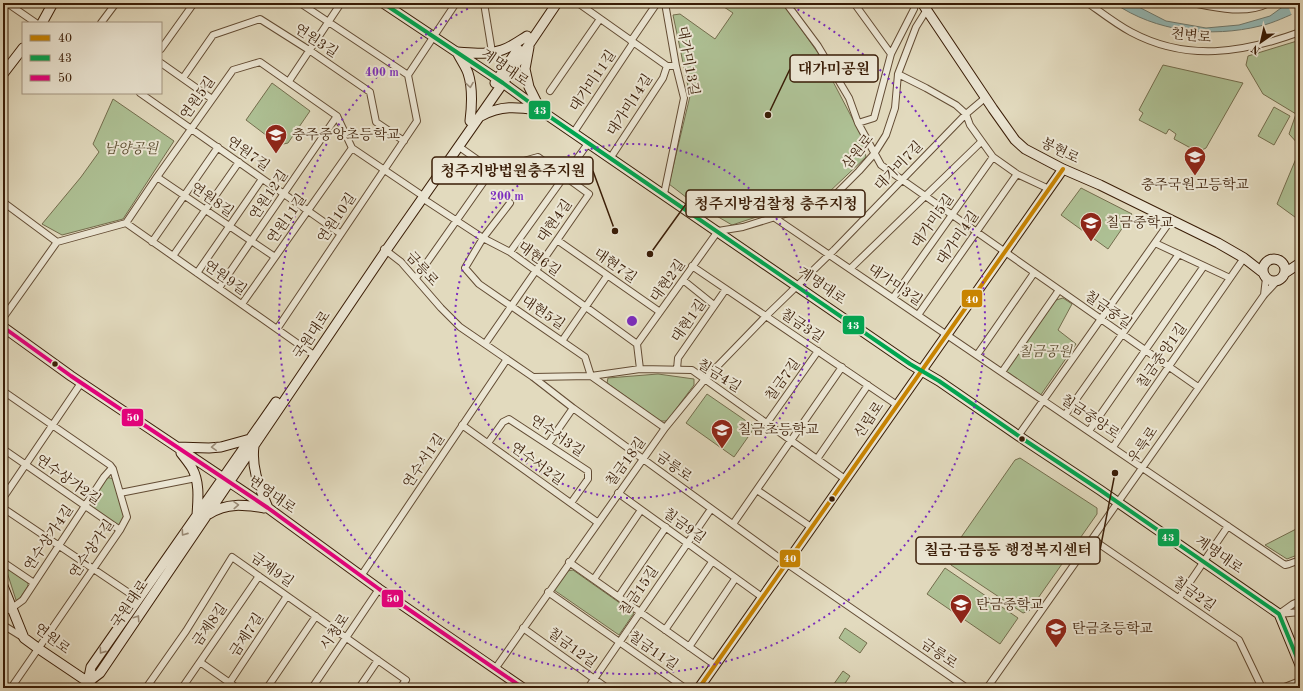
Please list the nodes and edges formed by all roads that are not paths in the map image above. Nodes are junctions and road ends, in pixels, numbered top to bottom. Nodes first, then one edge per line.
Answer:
1 (7, 3) edge
2 (53, 3) edge
3 (116, 3) edge
4 (194, 3) edge
5 (300, 3) edge
6 (340, 3) edge
7 (383, 3) edge
8 (456, 3) edge
9 (484, 3) edge
10 (550, 3) edge
11 (557, 3) edge
12 (578, 3) edge
13 (657, 3) edge
14 (665, 3) edge
15 (786, 3) edge
16 (854, 3) edge
17 (915, 3) edge
18 (1088, 3) edge
19 (1192, 3) edge
20 (1269, 3) edge
21 (926, 6) edge
22 (600, 19) junction
23 (35, 22) edge
24 (43, 22) edge
25 (103, 22) edge
26 (328, 22) junction
27 (1300, 32) edge
28 (434, 37) junction
29 (528, 40) junction
30 (632, 42) junction
31 (162, 48) edge
32 (22, 49) edge
33 (309, 50) junction
34 (457, 52) junction
35 (492, 52) junction
36 (891, 54) junction
37 (162, 64) edge
38 (667, 66) junction
39 (676, 66) junction
40 (3, 74) edge
41 (898, 74) junction
42 (408, 75) junction
43 (184, 78) junction
44 (289, 81) junction
45 (501, 81) junction
46 (550, 91) dead end
47 (141, 94) edge
48 (985, 98) junction
49 (212, 99) junction
50 (540, 110) junction
51 (966, 114) junction
52 (338, 116) junction
53 (474, 119) junction
54 (858, 123) junction
55 (191, 129) junction
56 (574, 132) junction
57 (404, 141) junction
58 (589, 142) junction
59 (981, 142) junction
60 (458, 146) junction
61 (218, 147) junction
62 (352, 148) junction
63 (874, 154) junction
64 (611, 157) junction
65 (993, 157) junction
66 (239, 162) junction
67 (1063, 169) junction
68 (384, 170) junction
69 (492, 170) junction
70 (1017, 174) junction
71 (565, 176) junction
72 (156, 177) junction
73 (262, 179) junction
74 (902, 180) junction
75 (1049, 189) junction
76 (284, 194) junction
77 (664, 194) junction
78 (184, 195) junction
79 (421, 196) junction
80 (925, 196) junction
81 (3, 202) edge
82 (510, 204) dead end
83 (205, 210) junction
84 (308, 211) junction
85 (952, 215) junction
86 (775, 218) junction
87 (456, 219) junction
88 (1171, 220) junction
89 (126, 223) junction
90 (229, 227) junction
91 (718, 231) junction
92 (977, 232) junction
93 (341, 234) junction
94 (483, 238) junction
95 (557, 240) junction
96 (57, 242) junction
97 (152, 242) junction
98 (251, 242) junction
99 (1155, 243) junction
100 (384, 250) junction
101 (510, 252) junction
102 (1004, 252) junction
103 (1179, 254) junction
104 (830, 255) junction
105 (173, 256) junction
106 (275, 257) junction
107 (1244, 258) junction
108 (1266, 261) junction
109 (1282, 262) junction
110 (1299, 264) edge
111 (692, 266) junction
112 (1204, 266) junction
113 (850, 269) junction
114 (535, 271) junction
115 (197, 273) junction
116 (1034, 273) junction
117 (1284, 273) junction
118 (1264, 275) junction
119 (607, 276) junction
120 (416, 278) junction
121 (1230, 278) junction
122 (683, 280) junction
123 (1277, 281) junction
124 (798, 286) junction
125 (219, 288) junction
126 (726, 289) junction
127 (1060, 290) junction
128 (1264, 295) junction
129 (893, 298) junction
130 (242, 304) junction
131 (714, 305) junction
132 (511, 306) junction
133 (586, 307) junction
134 (660, 312) junction
135 (918, 315) junction
136 (766, 316) junction
137 (3, 318) edge
138 (1100, 319) junction
139 (3, 327) edge
140 (277, 329) junction
141 (947, 334) junction
142 (1122, 334) junction
143 (562, 341) junction
144 (485, 344) junction
145 (637, 344) junction
146 (1145, 350) junction
147 (818, 351) junction
148 (311, 353) junction
149 (977, 355) junction
150 (507, 359) junction
151 (842, 367) junction
152 (1169, 367) junction
153 (677, 369) junction
154 (640, 370) junction
155 (922, 370) junction
156 (1002, 372) junction
157 (591, 376) junction
158 (533, 377) junction
159 (705, 379) junction
160 (81, 382) junction
161 (868, 385) junction
162 (1198, 387) junction
163 (3, 391) edge
164 (1042, 400) junction
165 (897, 404) junction
166 (574, 408) junction
167 (1065, 415) junction
168 (767, 423) junction
169 (53, 424) junction
170 (462, 425) junction
171 (665, 428) junction
172 (1089, 431) junction
173 (1018, 436) junction
174 (792, 440) junction
175 (252, 442) junction
176 (488, 442) junction
177 (548, 444) junction
178 (177, 447) junction
179 (1113, 448) junction
180 (3, 449) edge
181 (643, 459) junction
182 (817, 459) junction
183 (25, 465) junction
184 (1142, 467) junction
185 (112, 468) junction
186 (196, 478) junction
187 (845, 479) junction
188 (226, 480) junction
189 (757, 490) junction
190 (120, 493) junction
191 (618, 493) junction
192 (3, 498) edge
193 (1118, 502) junction
194 (571, 503) junction
195 (85, 506) junction
196 (3, 508) edge
197 (268, 508) junction
198 (711, 508) junction
199 (641, 510) junction
200 (197, 515) junction
201 (206, 516) junction
202 (597, 522) junction
203 (733, 524) junction
204 (1228, 526) junction
205 (666, 527) junction
206 (811, 527) junction
207 (120, 530) junction
208 (1092, 539) junction
209 (687, 543) junction
210 (59, 545) junction
211 (1300, 560) edge
212 (1204, 561) junction
213 (3, 562) edge
214 (569, 562) junction
215 (712, 562) junction
216 (786, 563) junction
217 (94, 568) junction
218 (259, 576) junction
219 (361, 576) junction
220 (594, 579) junction
221 (735, 579) junction
222 (34, 583) junction
223 (3, 586) edge
224 (379, 589) junction
225 (548, 592) junction
226 (287, 596) junction
227 (619, 596) junction
228 (762, 597) junction
229 (1179, 598) junction
230 (138, 599) junction
231 (1300, 601) edge
232 (7, 610) edge
233 (640, 612) junction
234 (1300, 612) edge
235 (1279, 614) junction
236 (316, 616) junction
237 (3, 625) edge
238 (523, 628) junction
239 (666, 630) junction
240 (24, 638) junction
241 (346, 638) junction
242 (619, 642) junction
243 (689, 647) junction
244 (39, 649) junction
245 (378, 660) junction
246 (200, 662) junction
247 (1300, 665) edge
248 (715, 666) junction
249 (495, 669) junction
250 (594, 679) junction
251 (1300, 681) edge
252 (86, 685) edge
253 (228, 685) edge
254 (11, 688) edge
255 (98, 688) edge
256 (146, 688) edge
257 (182, 688) edge
258 (237, 688) edge
259 (267, 688) edge
260 (312, 688) edge
261 (359, 688) edge
262 (400, 688) edge
263 (523, 688) edge
264 (588, 688) edge
265 (607, 688) edge
266 (685, 688) edge
267 (699, 688) edge
268 (967, 688) edge
269 (987, 688) edge
270 (1262, 688) edge
271 (1282, 688) edge

1 - 23 street
2 - 24 street
3 - 25 street
4 - 31 street
5 - 26 street
6 - 26 street
7 - 28 street, 계명대로
8 - 28 street
9 - 35 street
10 - 29 street, 국원대로
11 - 29 street, 국원대로
12 - 22 street
13 - 30 street, 대가미11길
14 - 39 street, 대가미13길
15 - 54 street, 칠금중길
16 - 36 street
17 - 36 street
18 - 27 street, 천변로
19 - 20 street
21 - 41 street, 삼원로
21 - 48 street, 봉현로
22 - 30 street
22 - 46 street
26 - 33 street
26 - 42 street
28 - 34 street, 계명대로
28 - 42 street
29 - 35 street
29 - 45 street, 국원대로
29 - 50 street
30 - 38 street
30 - 56 street, 대가미11길
32 - 40 street
33 - 43 street, 연원3길
33 - 44 street
33 - 57 street, 연원3길
34 - 35 street
34 - 45 street, 계명대로
34 -> 53 street
36 - 54 street
37 - 43 street
38 - 39 street
38 - 64 street, 대가미14길
39 - 77 street, 대가미13길
41 - 51 street
41 - 63 street, 삼원로
42 - 57 street, 연원10길
43 - 49 street
44 - 49 street, 연원5길
44 - 52 street, 연원5길
45 - 50 street, 계명대로
45 - 53 street, 국원대로
47 - 55 street, 연원7길
48 - 51 street, 대가미7길
48 - 67 street, 봉현로
49 - 55 street, 연원5길
50 - 53 street
50 - 56 street, 계명대로
51 - 59 street
51 - 74 street, 대가미7길
52 - 62 street
52 - 76 street, 연원12길
53 - 60 street, 국원대로
53 - 79 street, 국원대로
54 - 63 street, 칠금중길
55 - 61 street, 연원7길
55 - 72 street, 연원5길
56 - 58 street, 계명대로
57 - 68 street, 연원10길
58 - 64 street, 계명대로
58 - 71 street
59 - 65 street
59 - 80 street
60 - 69 street
60 - 79 street, 국원대로
61 - 66 street, 연원7길
61 - 78 street
62 - 68 street
62 - 84 street, 연원11길
63 - 74 street, 칠금중길
63 - 86 street, 삼원로
64 - 77 street, 계명대로
65 - 70 street
65 - 85 street, 대가미5길
66 - 73 street, 연원7길
66 - 83 street
67 - 75 street, 신립로
67 - 88 street, 봉현로
68 - 79 street
68 - 93 street, 연원10길
69 - 71 street, 대현4길
69 - 87 street
70 - 75 street
70 - 92 street, 대가미4길
71 - 95 street, 대현4길
71 - 101 street
72 - 78 street, 연원8길
72 - 89 street, 연원5길
73 - 76 street, 연원7길
73 - 90 street
74 - 80 street, 칠금중길
74 - 104 street, 대가미7길
75 - 102 street, 신립로
76 - 84 street, 연원7길
76 - 98 street, 연원12길
77 - 91 street, 계명대로
78 - 83 street, 연원8길
78 - 97 street
79 - 87 street, 대현6길
79 - 100 street, 국원대로
80 - 85 street, 칠금중길
80 - 113 street
81 - 96 street
82 - 94 street, 대현5길
83 - 90 street, 연원8길
83 - 105 street
84 - 93 street, 연원7길
84 - 106 street, 연원11길
85 - 92 street, 칠금중길
85 - 129 street, 대가미5길
86 - 91 street, 삼원로
86 - 104 street, 대가미3길
87 - 94 street, 대현6길
87 - 120 street
88 - 99 street
88 - 107 street, 봉현로
89 - 96 street
89 - 97 street, 연원9길
90 - 98 street, 연원8길
90 - 115 street
91 - 111 street, 대현2길
91 - 124 street, 계명대로
92 - 102 street, 칠금중길
92 - 135 street, 대가미4길
93 - 140 street, 연원10길
94 - 101 street, 대현6길
94 - 132 street, 대현5길
95 - 114 street, 대현4길
95 - 119 street, 대현7길
96 - 137 street
97 - 105 street, 연원9길
98 - 106 street, 연원8길
98 - 125 street, 연원12길
99 - 103 street
99 - 138 street
100 - 120 street, 금릉로
100 - 148 street, 국원대로
100 - 175 street, 국원대로
101 - 114 street, 대현6길
102 - 116 street, 칠금중길
102 - 141 street, 신립로
103 - 112 street
103 - 142 street
104 - 113 street, 대가미3길
104 - 124 street, 대가미7길
105 - 115 street, 연원9길
106 - 130 street, 연원11길
107 - 108 street, 봉현로
107 - 118 street, 봉현로
107 - 121 street, 칠금중앙1길
108 - 109 street
108 - 118 street
109 - 110 street
109 - 117 street
110 - 117 street
111 - 122 street, 대현2길
111 - 126 street, 칠금3길
112 - 121 street
112 - 146 street
113 - 129 street, 대가미3길
114 - 132 street, 대현4길
114 - 133 street, 대현6길
115 - 125 street, 연원9길
116 - 127 street, 칠금중길
116 - 149 street
117 - 123 street
118 - 123 street
118 - 128 street, 우륵로
119 - 133 street
119 - 134 street, 대현7길
120 - 144 street, 금릉로
121 - 152 street, 칠금중앙1길
122 - 131 street
122 - 134 street, 대현2길
123 - 128 street, 우륵로
124 - 136 street, 칠금18길
124 - 155 street, 계명대로
125 - 130 street, 연원9길
126 - 131 street, 대현1길
126 - 136 street, 칠금3길
127 - 138 street, 칠금중길
127 - 156 street
128 - 162 street, 우륵로
129 - 135 street, 대가미3길
130 - 140 street, 연원9길
131 - 153 street, 대현1길
132 - 143 street, 대현5길
132 - 144 street, 대현4길
133 - 143 street
133 - 145 street, 대현6길
134 - 145 street, 대현2길
135 - 141 street, 대가미3길
136 - 147 street, 칠금3길
136 - 159 street, 칠금18길
138 - 142 street, 칠금중길
138 - 164 street
139 - 160 street, 번영대로
140 - 148 street, 연원9길
141 - 149 street, 칠금중앙로
141 - 155 street, 신립로
142 - 146 street, 칠금중길
142 - 167 street
143 - 157 street, 대현5길
144 - 150 street, 금릉로
145 - 154 street
146 - 152 street, 칠금중길
146 - 172 street
147 - 151 street, 칠금3길
147 - 168 street, 칠금7길
148 - 175 street, 국원대로
149 - 156 street, 칠금중앙로
150 - 158 street, 금릉로
150 - 170 street, 연수서1길
151 - 161 street, 칠금3길
151 - 174 street
152 - 162 street, 칠금중길
152 - 179 street, 칠금중앙1길
153 - 154 street, 칠금4길
153 - 159 street, 칠금4길
154 - 157 street, 칠금4길
155 - 165 street, 신립로
155 - 173 street, 계명대로
156 - 164 street, 칠금중앙로
157 - 158 street, 칠금4길
157 - 171 street
158 - 166 street, 금릉로
159 - 168 street, 칠금4길
159 - 171 street, 칠금18길
160 - 169 street
160 - 178 street, 번영대로
161 - 165 street, 칠금3길
161 - 182 street
162 - 184 street, 우륵로
163 - 169 street
164 - 167 street, 칠금중앙로
164 - 173 street
165 - 187 street, 신립로
166 - 177 street
166 - 181 street, 금릉로
167 - 172 street, 칠금중앙로
168 - 174 street, 칠금4길
169 - 183 street
169 - 185 street
170 - 176 street, 연수서2길
170 - 219 street, 연수서1길
171 - 181 street, 칠금18길
172 - 179 street, 칠금중앙로
173 - 193 street, 계명대로
174 - 182 street, 칠금4길
174 - 189 street
175 -> 178 street
175 - 188 street, 국원대로
175 - 197 street
176 - 177 street, 연수서3길
176 - 194 street, 연수서2길
177 - 194 street, 연수서3길
178 - 186 street
178 - 188 street, 번영대로
179 - 184 street, 칠금중앙로
180 - 183 street, 연수상가2길
181 - 191 street, 칠금18길
181 - 198 street, 금릉로
182 - 187 street, 칠금4길
183 - 192 street
183 - 195 street, 연수상가2길
184 - 193 street, 우륵로
184 - 204 street, 칠금중앙로
185 - 190 street, 연수상가길
185 - 195 street, 연수상가4길
186 - 190 street
186 - 200 street
187 - 206 street, 신립로
188 - 197 street, 번영대로
188 - 200 street, 국원대로
188 - 201 street, 국원대로
189 - 203 street
189 - 206 street
190 - 207 street, 연수상가길
191 - 199 street, 칠금9길
191 - 202 street, 칠금18길
193 - 208 street, 우륵로
193 - 212 street, 계명대로
194 - 202 street, 연수서2길
195 - 207 street, 연수상가2길
195 - 210 street, 연수상가4길
196 - 210 street
201 -> 197 street
197 - 219 street, 번영대로
198 - 203 street, 금릉로
198 - 209 street, 칠금15길
199 - 205 street, 칠금9길
199 - 220 street
200 -> 230 street, 국원대로
252 -> 201 street, 국원대로
202 - 214 street, 칠금18길
203 - 216 street, 금릉로
204 - 211 street, 칠금중앙로
204 - 212 street
205 - 209 street, 칠금9길
205 - 227 street
206 - 216 street, 신립로
207 - 217 street, 연수상가길
208 - 229 street, 칠금2길
208 - 269 street, 우륵로
209 - 215 street, 칠금9길
209 - 233 street, 칠금15길
210 - 217 street
210 - 222 street, 연수상가4길
212 - 229 street
212 - 235 street, 계명대로
213 - 222 street, 연수상가4길
214 - 220 street
214 - 225 street, 칠금18길
215 - 221 street, 칠금9길
215 - 239 street
216 - 228 street, 신립로
216 - 268 street, 금릉로
217 - 230 street
217 - 244 street, 연수상가길
218 - 226 street, 금제9길
218 - 246 street, 금제8길
218 - 256 street, 금제9길
219 - 224 street, 번영대로
220 - 227 street
221 - 228 street, 칠금9길
221 - 243 street
222 - 232 street, 연수상가4길
223 - 232 street, 연원로
224 - 241 street, 시청로
224 - 249 street, 번영대로
225 - 238 street, 칠금18길
225 - 242 street, 칠금11길
226 - 236 street, 금제9길
226 - 253 street, 금제7길
227 - 233 street
228 - 248 street, 신립로
229 - 270 street, 칠금2길
230 -> 252 street, 국원대로
231 - 235 street
232 - 240 street, 연원로
233 - 239 street
233 - 242 street, 칠금15길
234 - 235 street
235 - 247 street
236 - 241 street, 금제9길
236 - 259 street
237 - 240 street
238 - 249 street, 칠금18길
238 - 250 street, 칠금12길
239 - 243 street
240 - 244 street, 연원로
241 - 245 street, 금제9길
241 - 260 street, 시청로
242 - 250 street, 칠금15길
242 - 266 street, 칠금11길
243 - 248 street
244 - 252 street, 연원로
244 - 254 street, 연수상가길
245 - 261 street
245 - 262 street, 금제9길
246 - 253 street
246 - 257 street, 금제8길
248 - 267 street, 신립로
249 - 263 street, 번영대로
250 - 264 street, 칠금15길
250 - 265 street, 칠금12길
251 - 271 street
252 - 255 street
253 - 258 street

